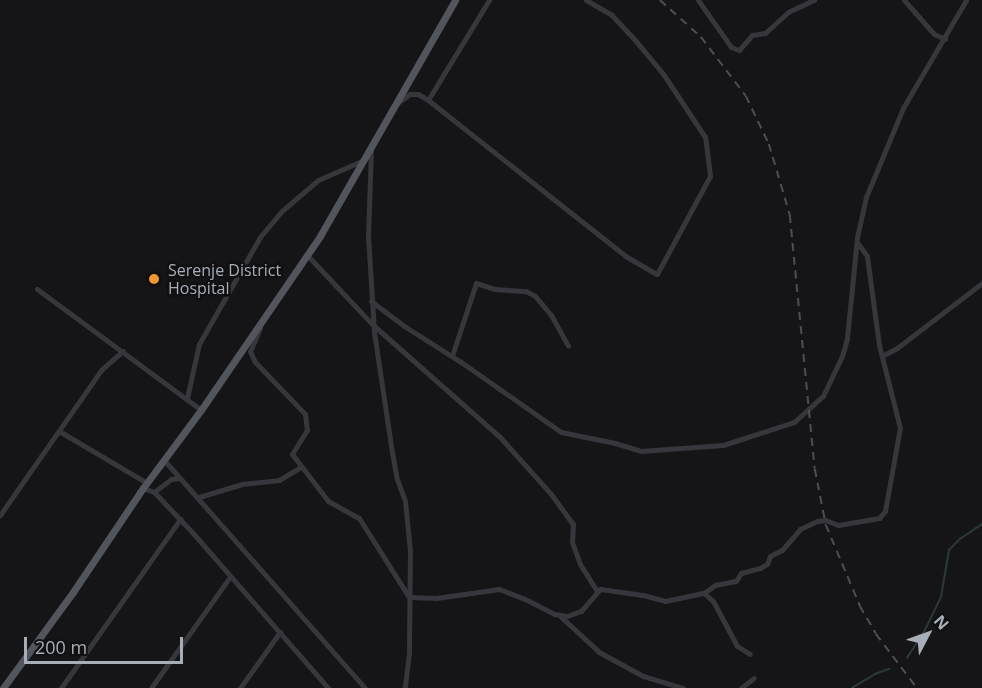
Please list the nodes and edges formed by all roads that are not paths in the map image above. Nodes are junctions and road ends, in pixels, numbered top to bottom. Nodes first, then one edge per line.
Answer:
1 (455, 0) edge
2 (489, 0) edge
3 (586, 0) edge
4 (698, 0) edge
5 (814, 0) edge
6 (904, 0) edge
7 (966, 0) edge
8 (945, 39) junction
9 (428, 100) junction
10 (395, 105) junction
11 (371, 150) junction
12 (366, 159) junction
13 (856, 242) junction
14 (307, 255) junction
15 (982, 283) edge
16 (37, 289) dead end
17 (371, 301) junction
18 (266, 314) junction
19 (373, 325) junction
20 (568, 346) dead end
21 (123, 351) junction
22 (452, 356) junction
23 (882, 356) junction
24 (187, 398) junction
25 (201, 410) junction
26 (59, 431) junction
27 (164, 460) junction
28 (301, 467) junction
29 (180, 478) junction
30 (145, 485) junction
31 (154, 492) junction
32 (199, 497) junction
33 (0, 515) edge
34 (180, 519) junction
35 (230, 577) junction
36 (597, 591) junction
37 (704, 593) junction
38 (409, 597) junction
39 (560, 616) junction
40 (280, 632) junction
41 (750, 654) dead end
42 (754, 678) dead end
43 (3, 688) edge
44 (61, 688) edge
45 (151, 688) edge
46 (240, 688) edge
47 (328, 688) edge
48 (365, 688) edge
49 (405, 688) edge
50 (683, 688) edge
51 (741, 688) edge

1 - 10 main road
2 - 9 street
3 - 9 street
4 - 5 street
6 - 8 street
7 - 8 street
8 - 13 street
9 - 10 street
10 - 11 main road
11 - 12 main road
11 - 17 street
12 - 14 main road
12 - 24 street
13 - 22 street
13 - 23 street
14 - 18 main road
14 - 19 street
15 - 23 street
16 - 21 street
17 - 19 street
17 - 22 street
18 - 25 main road
18 - 28 street
19 - 36 street
19 - 38 street
20 - 22 street
21 - 24 street
21 - 26 street
23 - 37 street
24 - 25 street
25 - 27 main road
26 - 30 street
26 - 33 street
27 - 29 street
27 - 30 main road
28 - 32 street
28 - 38 street
29 - 31 street
29 - 32 street
30 - 31 street
30 - 43 main road
31 - 34 street
32 - 48 street
34 - 35 street
34 - 44 street
35 - 40 street
35 - 45 street
36 - 37 street
36 - 39 street
37 - 41 street
38 - 39 street
38 - 49 street
39 - 50 street
40 - 46 street
40 - 47 street
42 - 51 street

